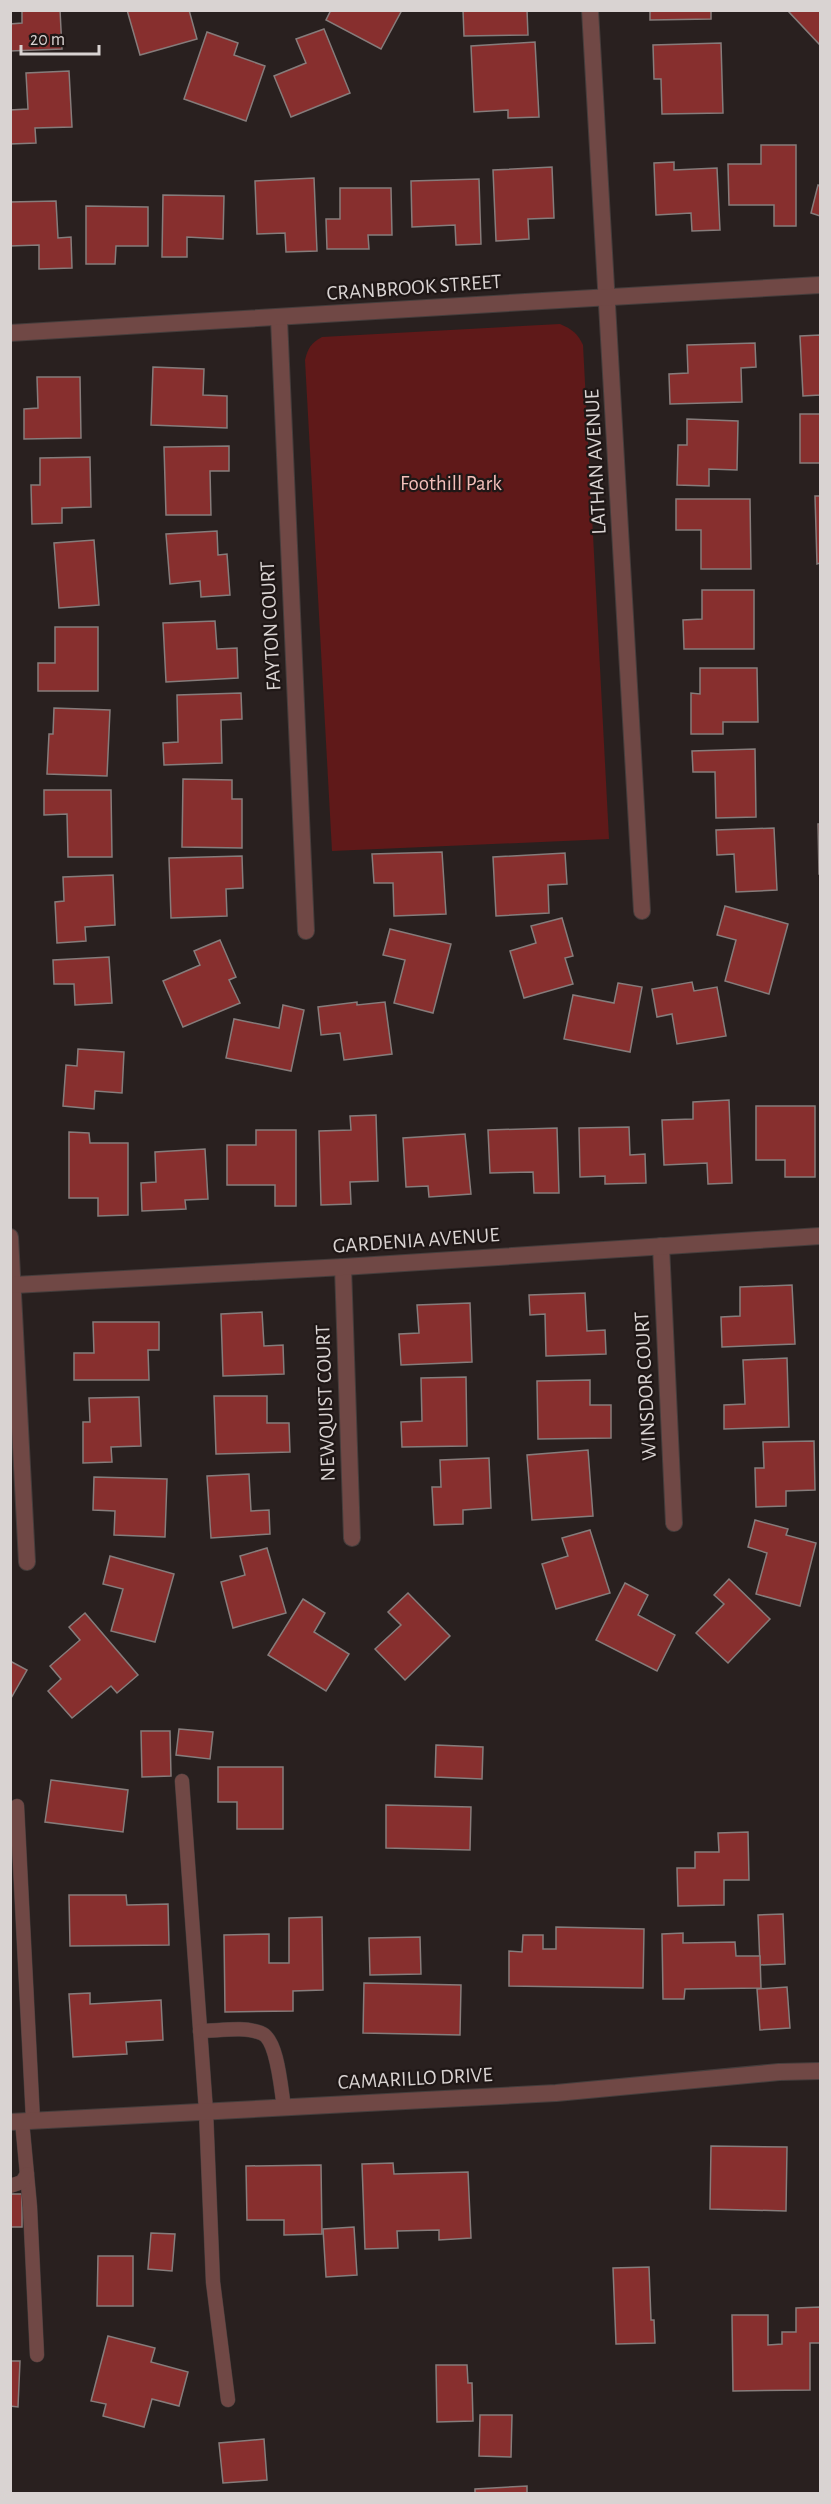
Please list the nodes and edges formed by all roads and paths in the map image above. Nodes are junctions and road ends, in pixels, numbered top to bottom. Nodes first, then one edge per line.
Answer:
1 (590, 10) edge
2 (820, 285) edge
3 (608, 296) junction
4 (279, 319) junction
5 (10, 333) edge
6 (642, 911) dead end
7 (306, 931) dead end
8 (820, 1236) edge
9 (10, 1237) edge
10 (660, 1246) junction
11 (343, 1267) junction
12 (14, 1285) junction
13 (674, 1523) dead end
14 (352, 1538) dead end
15 (27, 1562) dead end
16 (182, 1781) dead end
17 (17, 1806) dead end
18 (200, 2031) junction
19 (820, 2071) edge
20 (284, 2107) junction
21 (206, 2111) junction
22 (22, 2121) edge
23 (27, 2174) junction
24 (10, 2186) edge
25 (37, 2355) dead end
26 (228, 2400) dead end

1 - 3 street, LATHAN AVENUE
2 - 3 street, CRANBROOK STREET
3 - 4 street, CRANBROOK STREET
3 - 6 street, LATHAN AVENUE
4 - 5 street, CRANBROOK STREET
4 - 7 street, FAYTON COURT
8 - 10 street, GARDENIA AVENUE
9 - 12 street
10 - 11 street, GARDENIA AVENUE
10 - 13 street, WINSDOR COURT
11 - 12 street, GARDENIA AVENUE
11 - 14 street, NEWQUIST COURT
12 - 15 street
16 - 18 lane
17 - 22 lane
18 - 20 lane
18 - 21 lane
19 - 20 street, CAMARILLO DRIVE
20 - 21 street, CAMARILLO DRIVE
21 - 22 street, CAMARILLO DRIVE
21 - 26 lane
22 - 23 lane
23 - 24 lane
23 - 25 lane

